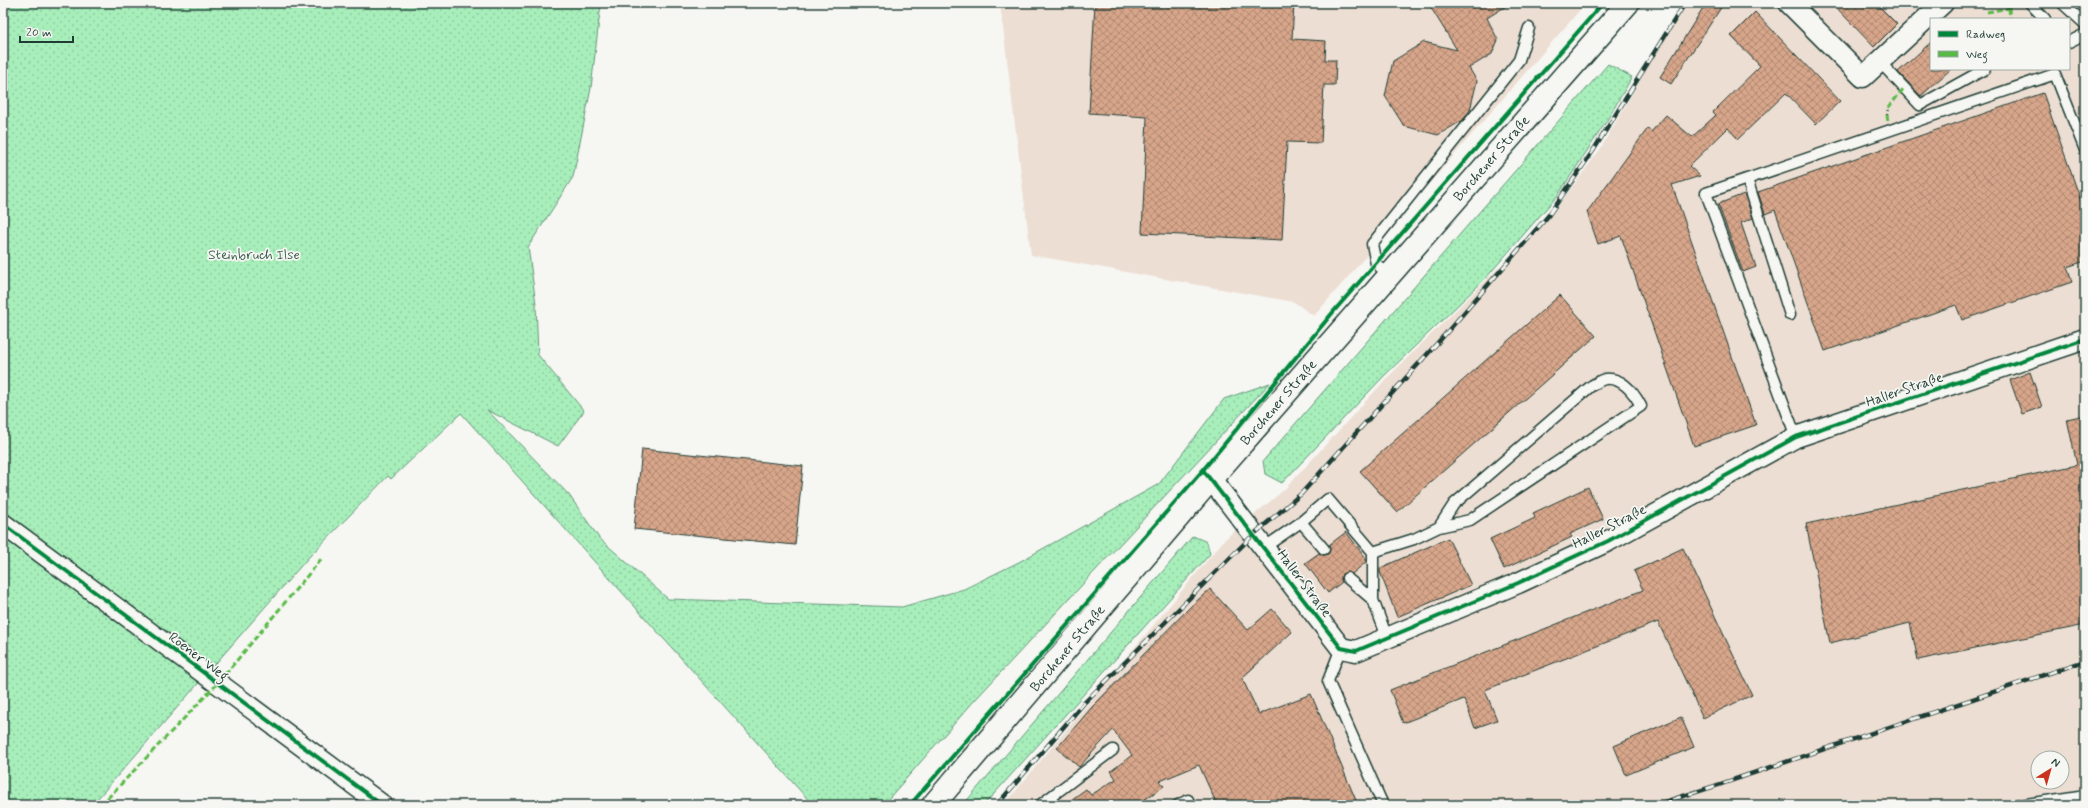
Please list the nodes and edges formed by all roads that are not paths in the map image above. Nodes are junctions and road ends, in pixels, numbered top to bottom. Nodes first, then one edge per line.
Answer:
1 (1628, 3) edge
2 (1789, 3) edge
3 (1943, 3) edge
4 (2030, 3) edge
5 (2062, 3) edge
6 (2044, 18) edge
7 (2085, 24) edge
8 (1529, 28) dead end
9 (2085, 34) edge
10 (2070, 42) edge
11 (1880, 62) junction
12 (1983, 70) edge
13 (2085, 150) edge
14 (1747, 179) junction
15 (1390, 275) junction
16 (1790, 315) dead end
17 (2085, 339) edge
18 (1796, 437) junction
19 (1210, 479) junction
20 (1301, 522) junction
21 (3, 524) edge
22 (1439, 527) junction
23 (1265, 547) junction
24 (1324, 549) dead end
25 (1373, 552) junction
26 (1347, 578) dead end
27 (1373, 600) junction
28 (1387, 637) junction
29 (1341, 648) junction
30 (1113, 750) dead end
31 (2081, 798) edge
32 (382, 805) edge
33 (933, 805) edge
34 (1040, 805) edge
35 (1178, 805) edge
36 (1190, 805) edge
37 (1383, 805) edge
38 (2019, 805) edge

1 - 15 main road, Borchener Straße
2 - 11 street
3 - 11 street
4 - 6 lane
5 - 7 lane
8 - 15 lane
9 - 10 lane
11 - 12 lane
13 - 14 lane
14 - 16 lane
14 - 18 lane
15 - 19 main road, Borchener Straße
17 - 18 street, Haller Straße
18 - 28 street, Haller Straße
19 - 23 street, Haller Straße
19 - 33 main road, Borchener Straße
20 - 23 lane
20 - 24 lane
20 - 25 lane
21 - 32 street, Roener Weg
22 - 22 lane
22 - 25 lane
23 - 29 street, Haller Straße
25 - 27 lane
26 - 27 lane
27 - 28 lane
28 - 29 street, Haller Straße
29 - 37 lane
30 - 34 lane
31 - 38 lane
35 - 36 lane

